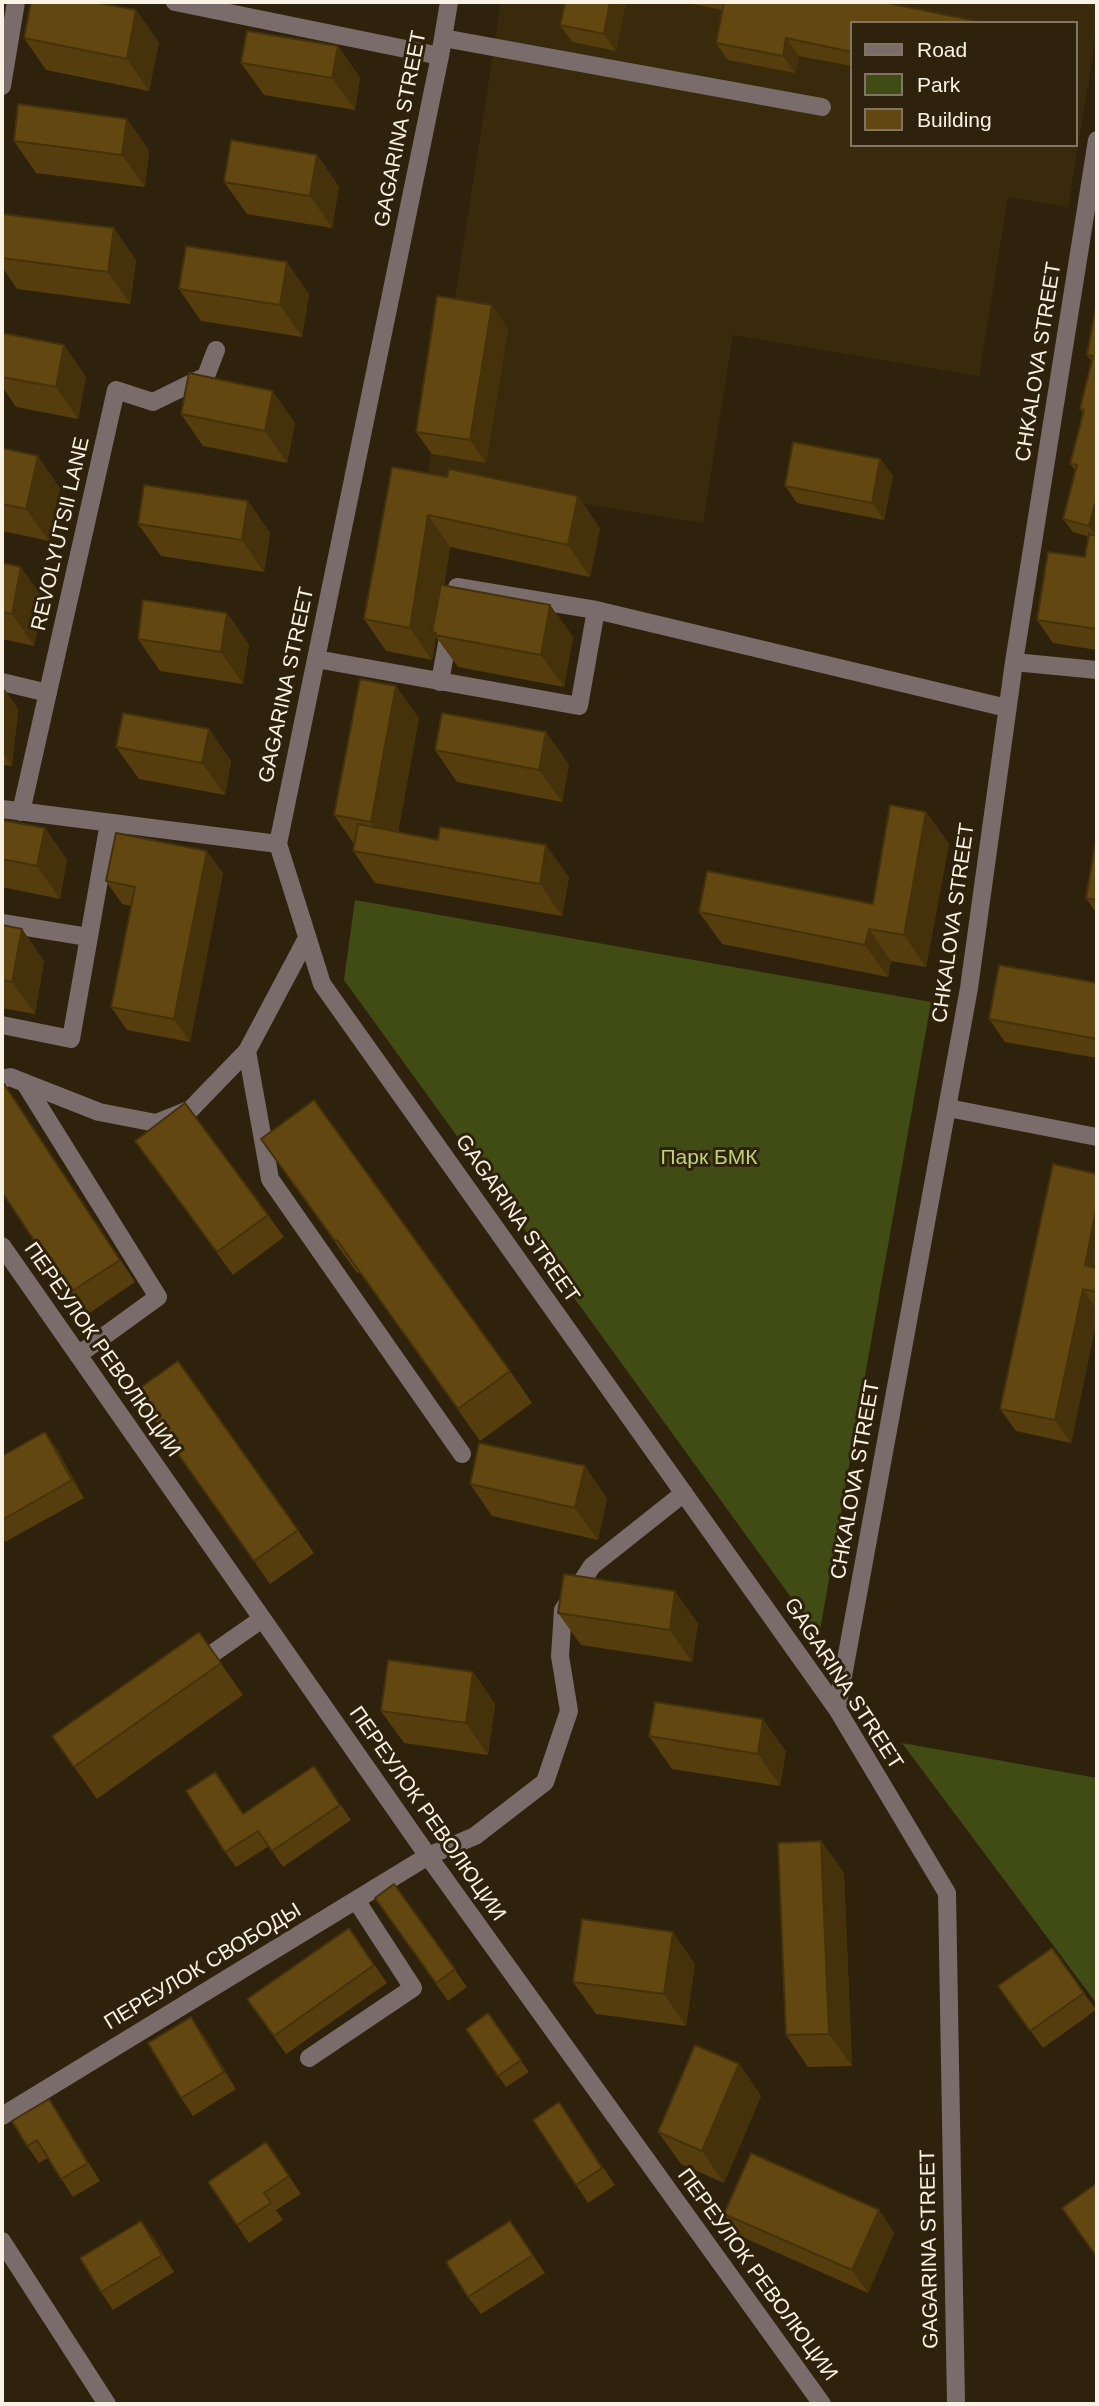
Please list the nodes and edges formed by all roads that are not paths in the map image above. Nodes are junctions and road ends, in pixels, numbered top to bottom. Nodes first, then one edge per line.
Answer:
1 (16, 2) edge
2 (174, 2) edge
3 (449, 2) edge
4 (441, 47) junction
5 (2, 86) edge
6 (822, 107) dead end
7 (1097, 140) edge
8 (216, 350) dead end
9 (596, 610) junction
10 (316, 659) junction
11 (1014, 662) junction
12 (1097, 670) edge
13 (2, 682) edge
14 (440, 682) junction
15 (48, 693) junction
16 (1007, 708) junction
17 (2, 809) edge
18 (21, 812) junction
19 (109, 823) junction
20 (278, 844) junction
21 (2, 923) edge
22 (88, 937) junction
23 (307, 938) junction
24 (2, 1025) edge
25 (247, 1051) junction
26 (2, 1079) edge
27 (24, 1082) junction
28 (948, 1108) junction
29 (1097, 1137) edge
30 (2, 1246) edge
31 (78, 1355) junction
32 (462, 1454) dead end
33 (684, 1493) junction
34 (262, 1619) junction
35 (185, 1672) edge
36 (837, 1709) junction
37 (428, 1856) junction
38 (356, 1900) junction
39 (309, 2058) dead end
40 (2, 2116) edge
41 (2, 2241) edge
42 (107, 2404) edge
43 (822, 2404) edge
44 (956, 2404) edge

1 - 5 street
2 - 4 street
3 - 4 street, GAGARINA STREET
4 - 6 street
4 - 10 street, GAGARINA STREET
7 - 11 street, CHKALOVA STREET
8 - 15 street, REVOLYUTSII LANE
9 - 14 street
9 - 14 street
9 - 16 street
10 - 14 street
10 - 20 street, GAGARINA STREET
11 - 12 street
11 - 16 street, CHKALOVA STREET
13 - 15 street
15 - 18 street, REVOLYUTSII LANE
16 - 28 street, CHKALOVA STREET
17 - 18 street
18 - 19 street
19 - 20 street
19 - 22 street
20 - 23 street, GAGARINA STREET
21 - 22 street
22 - 24 street
23 - 25 street
23 - 33 street, GAGARINA STREET
25 - 27 street
25 - 32 street
26 - 27 street
27 - 31 street
28 - 29 street
28 - 36 street, CHKALOVA STREET
30 - 31 street, ПЕРЕУЛОК РЕВОЛЮЦИИ
31 - 34 street, ПЕРЕУЛОК РЕВОЛЮЦИИ
33 - 36 street, GAGARINA STREET
33 - 37 street, ПЕРЕУЛОК СВОБОДЫ
34 - 35 street
34 - 37 street, ПЕРЕУЛОК РЕВОЛЮЦИИ
36 - 44 street, GAGARINA STREET
37 - 38 street, ПЕРЕУЛОК СВОБОДЫ
37 - 43 street, ПЕРЕУЛОК РЕВОЛЮЦИИ
38 - 39 street
38 - 40 street, ПЕРЕУЛОК СВОБОДЫ
41 - 42 street

